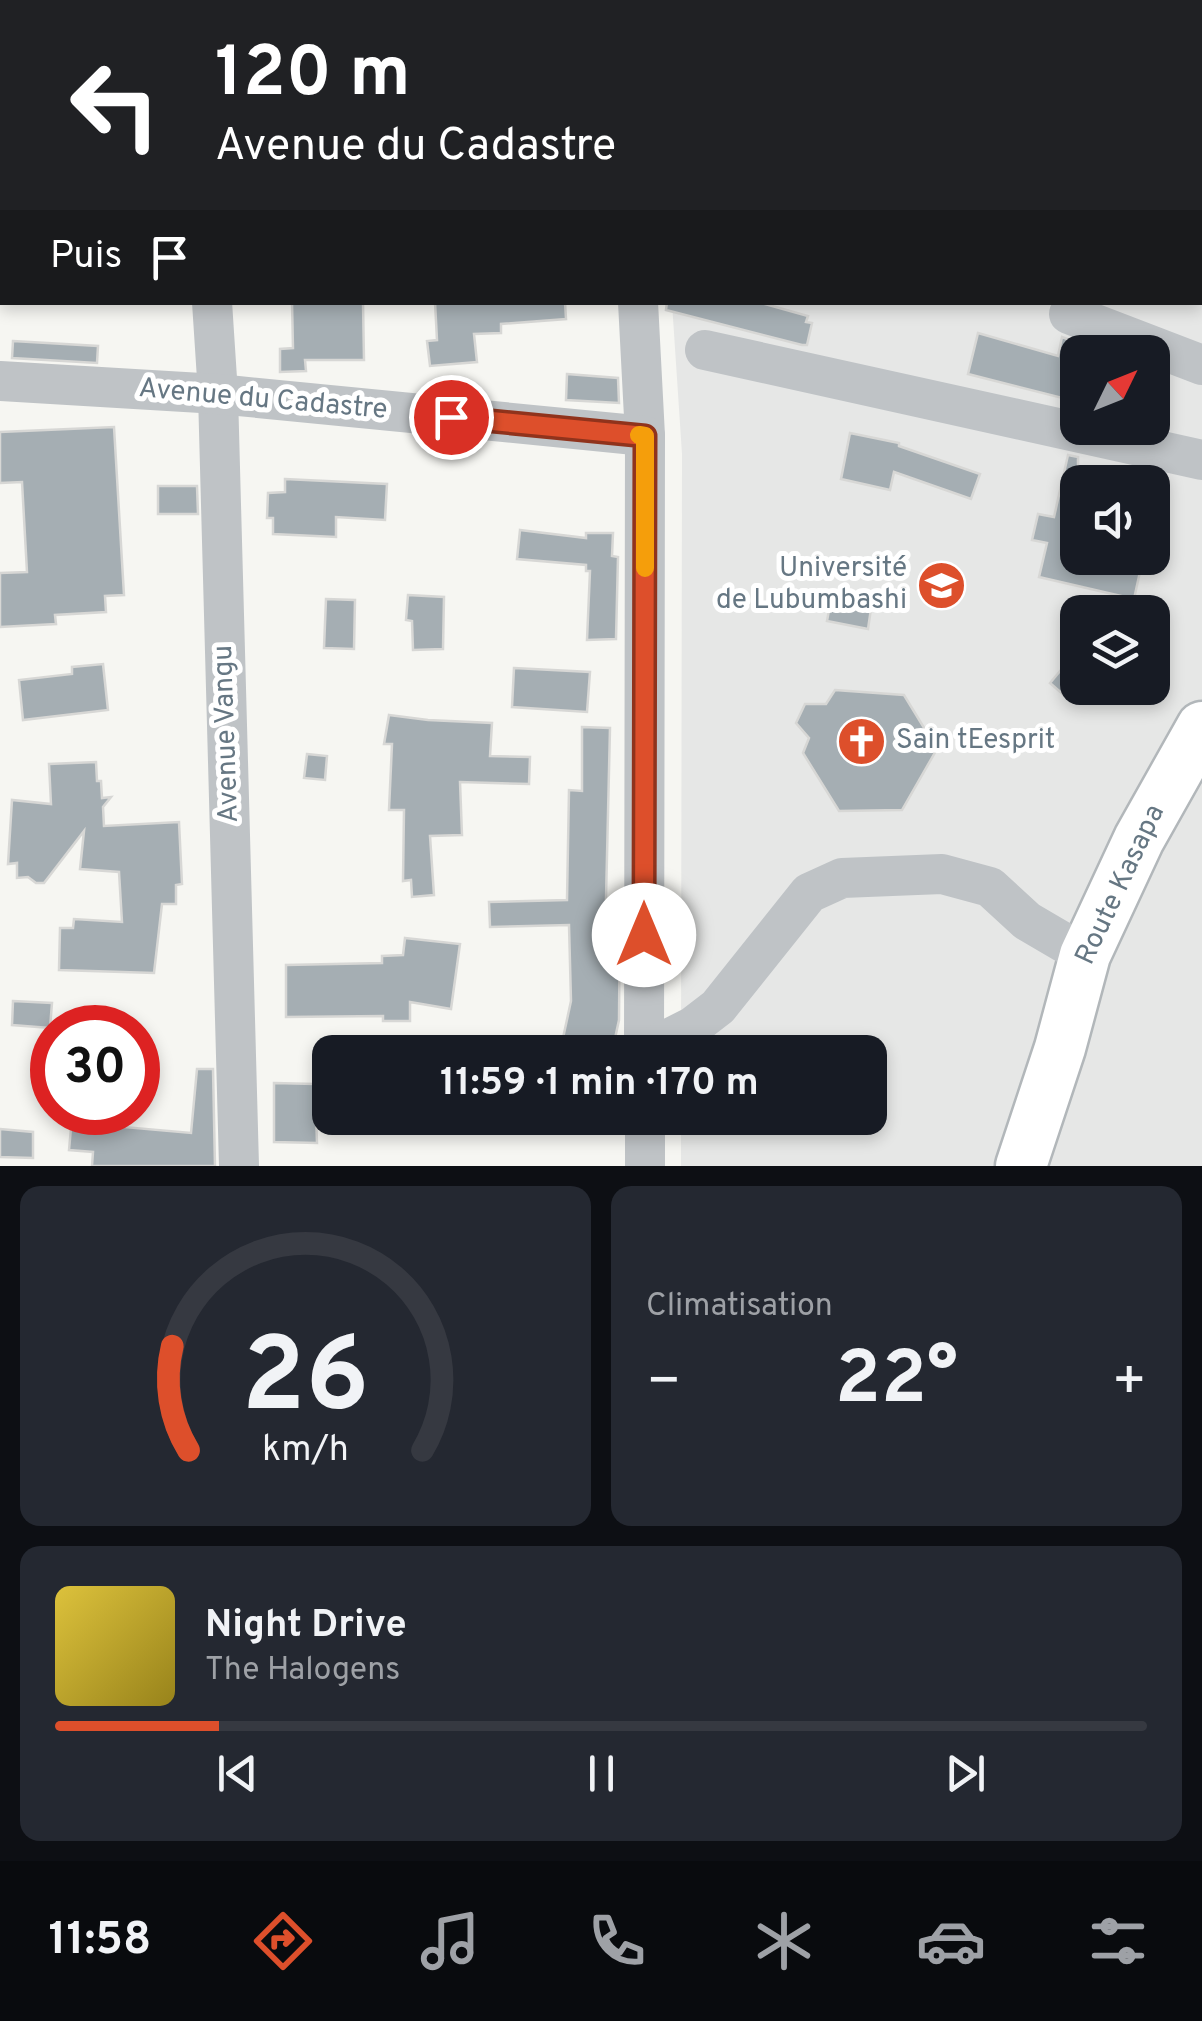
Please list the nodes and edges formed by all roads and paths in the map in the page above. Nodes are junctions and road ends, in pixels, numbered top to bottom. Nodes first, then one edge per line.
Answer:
1 (212, 305) edge
2 (638, 305) edge
3 (1069, 314) dead end
4 (705, 350) dead end
5 (1202, 366) edge
6 (0, 381) edge
7 (218, 394) junction
8 (645, 436) junction
9 (1202, 460) edge
10 (1202, 727) edge
11 (1085, 955) junction
12 (644, 1035) edge
13 (677, 1035) edge
14 (645, 1135) edge
15 (238, 1166) edge
16 (646, 1166) edge
17 (1022, 1166) edge

1 - 7 street, Avenue Vangu
2 - 8 street
3 - 5 street
4 - 9 street
6 - 7 street, Avenue du Cadastre
7 - 8 street, Avenue du Cadastre
7 - 15 street, Avenue Vangu
8 - 12 street
10 - 11 main road, Route Kasapa
11 - 13 street
11 - 17 main road, Route Kasapa
14 - 16 street

